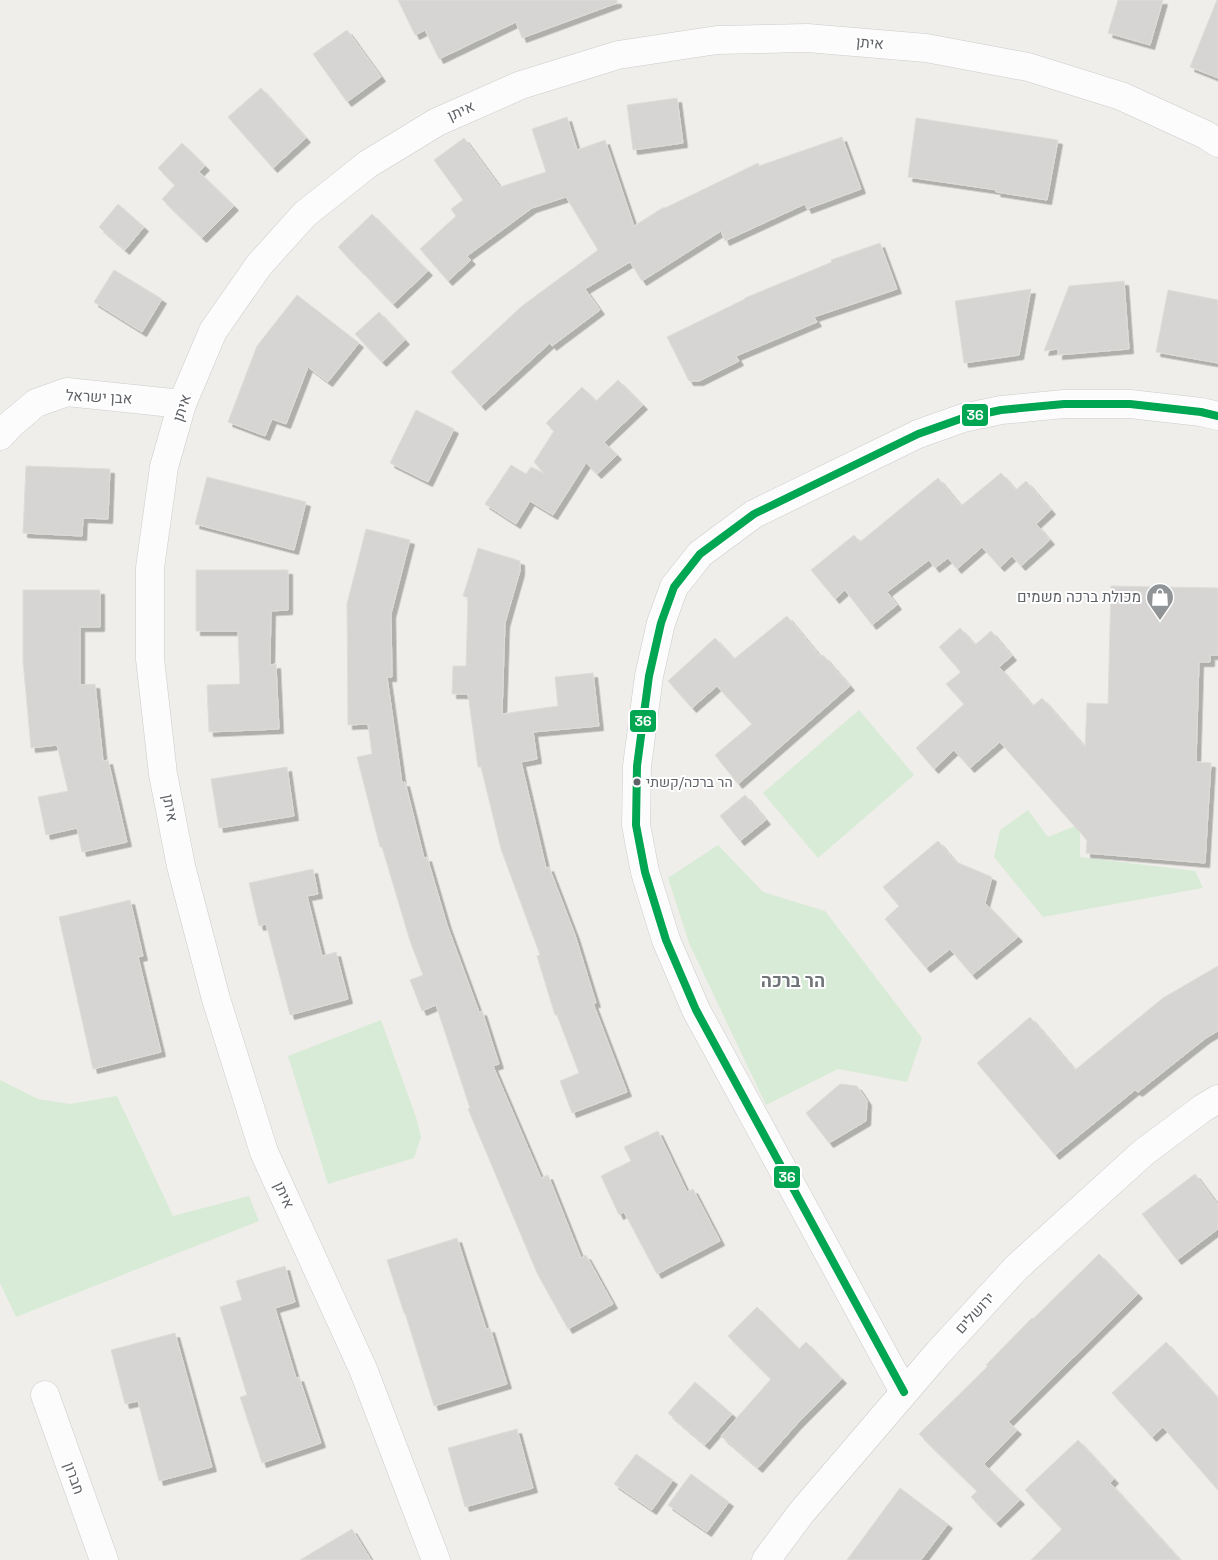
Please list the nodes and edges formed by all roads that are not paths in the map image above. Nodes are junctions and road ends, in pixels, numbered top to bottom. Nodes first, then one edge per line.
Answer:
1 (1218, 143) edge
2 (182, 404) junction
3 (1218, 416) edge
4 (0, 436) edge
5 (1218, 1100) edge
6 (904, 1392) junction
7 (45, 1395) dead end
8 (104, 1560) edge
9 (436, 1560) edge
10 (766, 1560) edge

1 - 2 street, איתן
2 - 4 street, אבן ישראל
2 - 9 street, איתן
3 - 6 street
5 - 6 street, ירושלים
6 - 10 street, ירושלים
7 - 8 street, חברון

